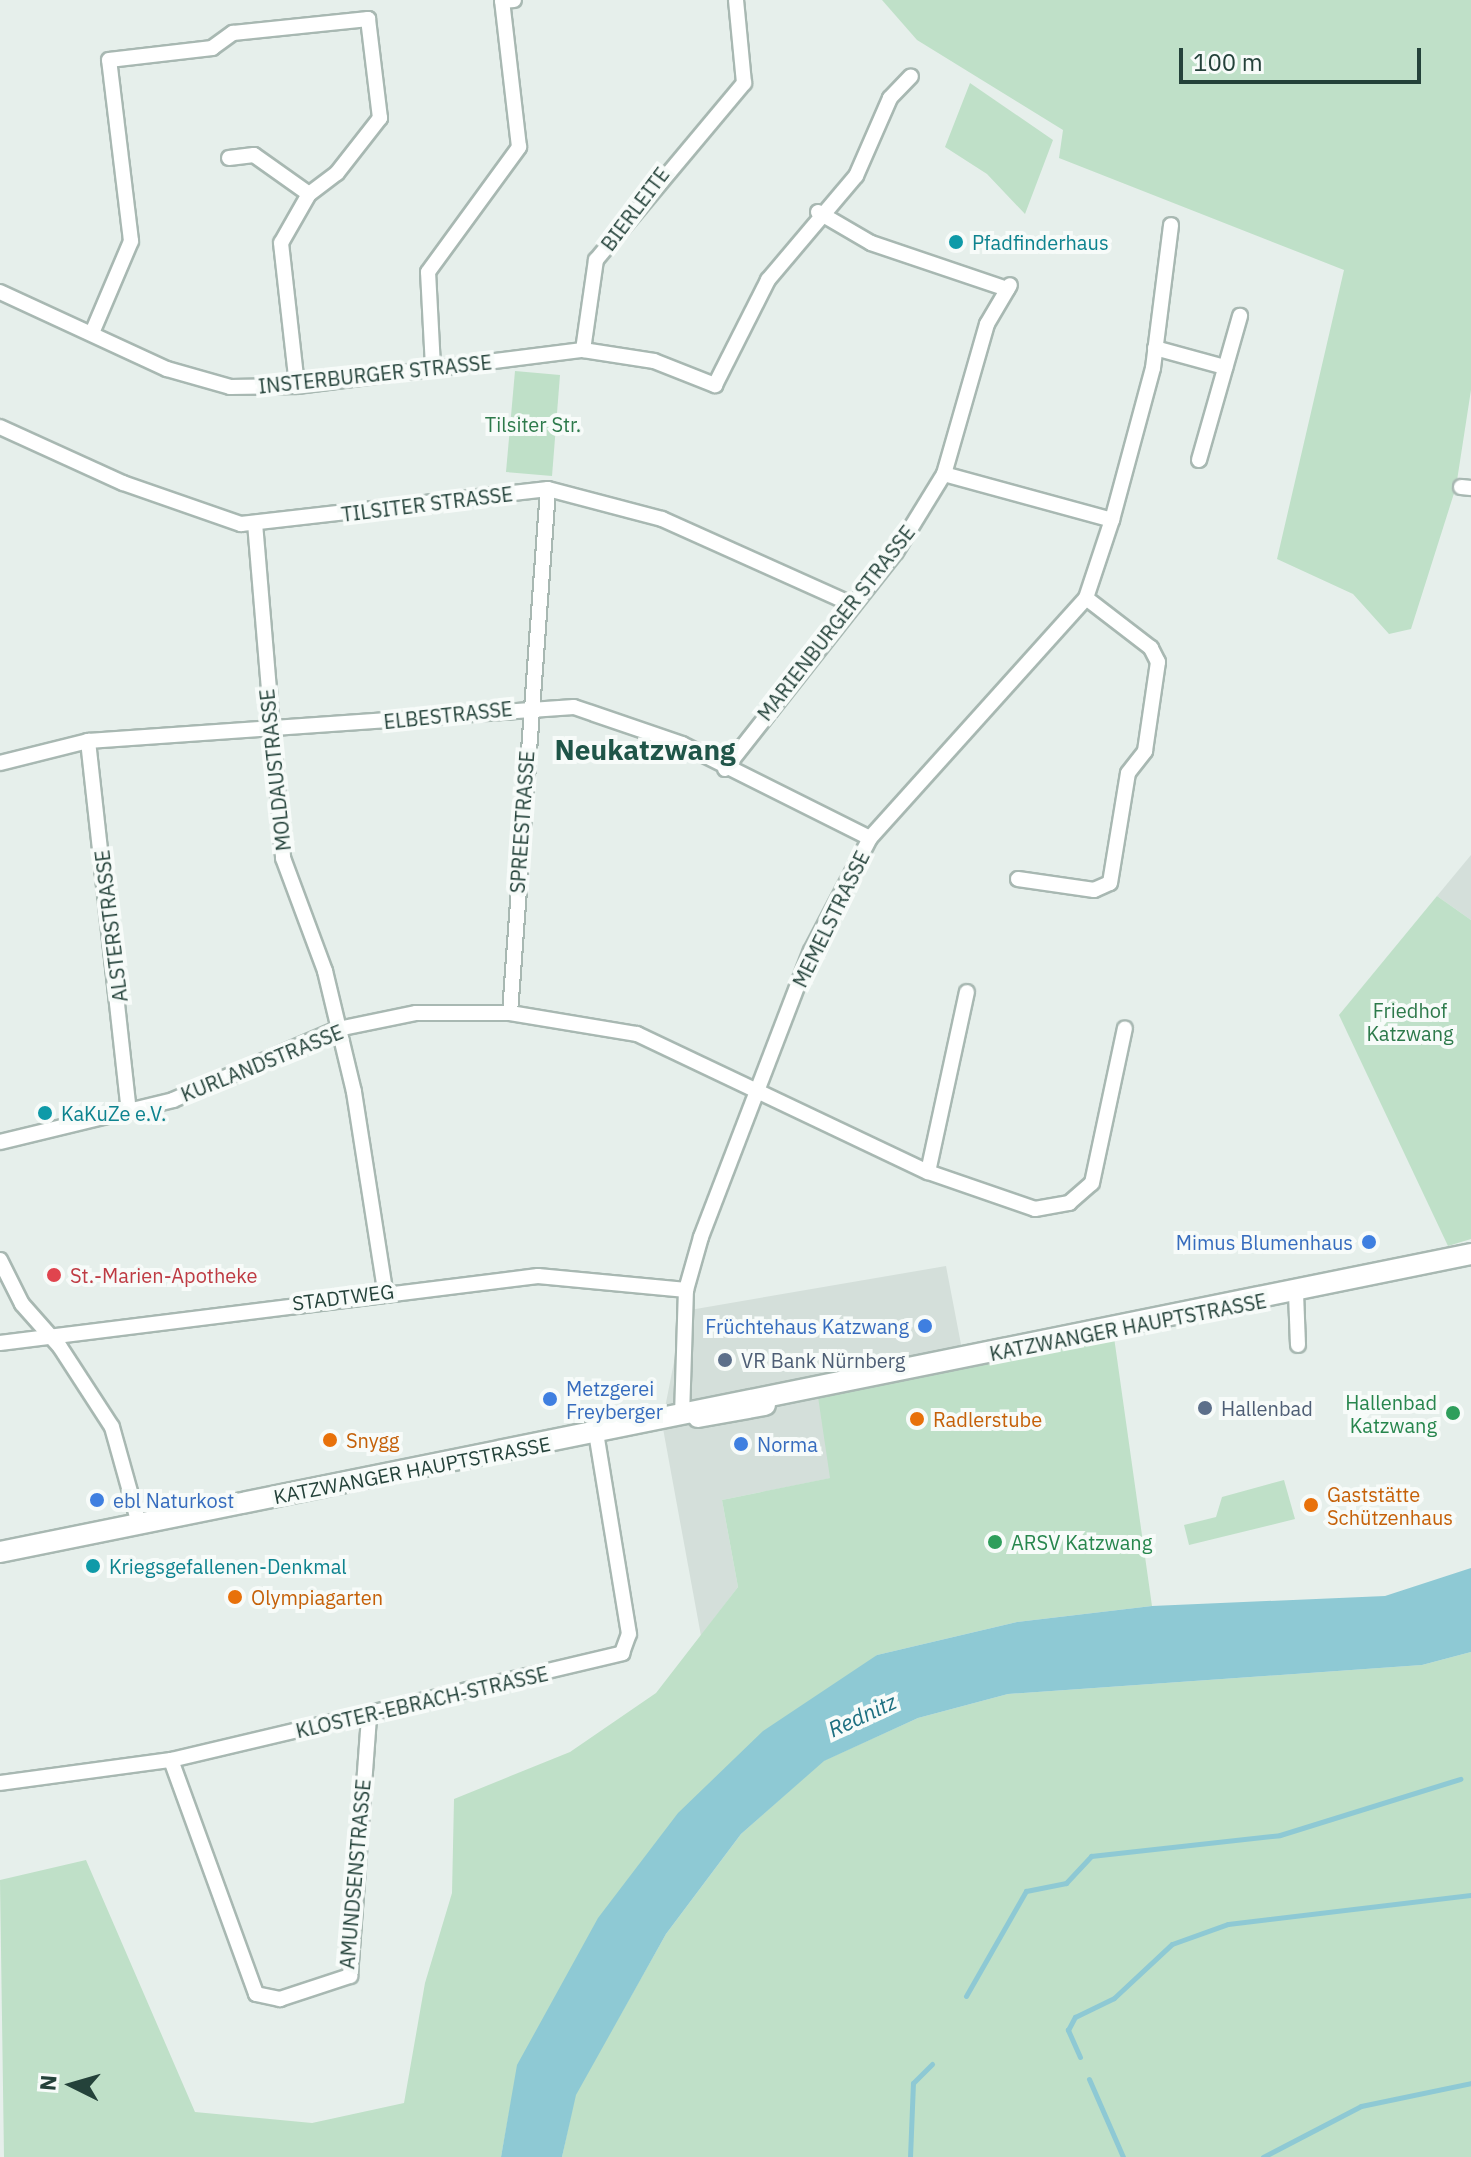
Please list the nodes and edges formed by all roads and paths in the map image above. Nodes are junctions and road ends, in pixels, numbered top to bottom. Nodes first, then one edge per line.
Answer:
1 (514, 0) edge
2 (736, 0) edge
3 (911, 76) dead end
4 (229, 158) dead end
5 (309, 194) junction
6 (818, 212) junction
7 (1171, 225) dead end
8 (0, 292) edge
9 (1240, 316) dead end
10 (92, 333) junction
11 (1155, 348) junction
12 (583, 350) junction
13 (433, 367) junction
14 (1225, 367) junction
15 (297, 386) junction
16 (0, 427) edge
17 (1199, 460) dead end
18 (944, 474) junction
19 (548, 489) junction
20 (1112, 520) junction
21 (255, 523) junction
22 (1086, 598) junction
23 (851, 604) junction
24 (529, 706) junction
25 (269, 729) junction
26 (88, 741) junction
27 (0, 763) edge
28 (725, 769) junction
29 (870, 838) junction
30 (1018, 879) dead end
31 (967, 992) dead end
32 (510, 1013) junction
33 (1125, 1028) dead end
34 (338, 1029) junction
35 (753, 1092) junction
36 (129, 1112) junction
37 (0, 1142) edge
38 (928, 1172) junction
39 (1471, 1254) edge
40 (0, 1260) edge
41 (686, 1290) junction
42 (385, 1291) junction
43 (1296, 1293) junction
44 (46, 1334) junction
45 (0, 1343) edge
46 (1298, 1345) dead end
47 (682, 1416) junction
48 (596, 1433) junction
49 (139, 1524) junction
50 (0, 1552) edge
51 (369, 1716) junction
52 (171, 1760) junction
53 (0, 1783) edge

1 - 13 street
2 - 12 street, BIERLEITE
3 - 6 street
4 - 5 street
5 - 10 street
5 - 15 street
6 - 12 street, INSTERBURGER STRASSE
6 - 18 street, MARIENBURGER STRASSE
7 - 11 street, MEMELSTRASSE
8 - 10 street, INSTERBURGER STRASSE
9 - 14 street
10 - 15 street, INSTERBURGER STRASSE
11 - 14 street
11 - 20 street, MEMELSTRASSE
12 - 13 street, INSTERBURGER STRASSE
13 - 15 street, INSTERBURGER STRASSE
14 - 17 street
16 - 21 street, TILSITER STRASSE
18 - 20 street
18 - 23 street, MARIENBURGER STRASSE
19 - 21 street, TILSITER STRASSE
19 - 23 street, TILSITER STRASSE
19 - 24 street, SPREESTRASSE
20 - 22 street, MEMELSTRASSE
21 - 25 street, MOLDAUSTRASSE
22 - 29 street, MEMELSTRASSE
22 - 30 street
23 - 28 street, MARIENBURGER STRASSE
24 - 25 street, ELBESTRASSE
24 - 28 street, ELBESTRASSE
24 - 32 street, SPREESTRASSE
25 - 26 street, ELBESTRASSE
25 - 34 street, MOLDAUSTRASSE
26 - 27 street, ELBESTRASSE
26 - 36 street, ALSTERSTRASSE
28 - 29 street, ELBESTRASSE
29 - 35 street, MEMELSTRASSE
31 - 38 street
32 - 34 street, KURLANDSTRASSE
32 - 35 street, KURLANDSTRASSE
33 - 38 street, KURLANDSTRASSE
34 - 36 street, KURLANDSTRASSE
34 - 42 street, MOLDAUSTRASSE
35 - 38 street, KURLANDSTRASSE
35 - 41 street, MEMELSTRASSE
36 - 37 street, KURLANDSTRASSE
39 - 43 main road, KATZWANGER HAUPTSTRASSE
40 - 44 street
41 - 42 street, STADTWEG
41 - 47 street, MEMELSTRASSE
42 - 44 street, STADTWEG
43 - 46 street
43 - 47 main road, KATZWANGER HAUPTSTRASSE
44 - 45 street, STADTWEG
44 - 49 street
47 - 48 main road, KATZWANGER HAUPTSTRASSE
48 - 49 main road, KATZWANGER HAUPTSTRASSE
48 - 51 street, KLOSTER-EBRACH-STRASSE
49 - 50 main road, KATZWANGER HAUPTSTRASSE
51 - 52 street, KLOSTER-EBRACH-STRASSE
51 - 52 street, AMUNDSENSTRASSE
52 - 53 street, KLOSTER-EBRACH-STRASSE

